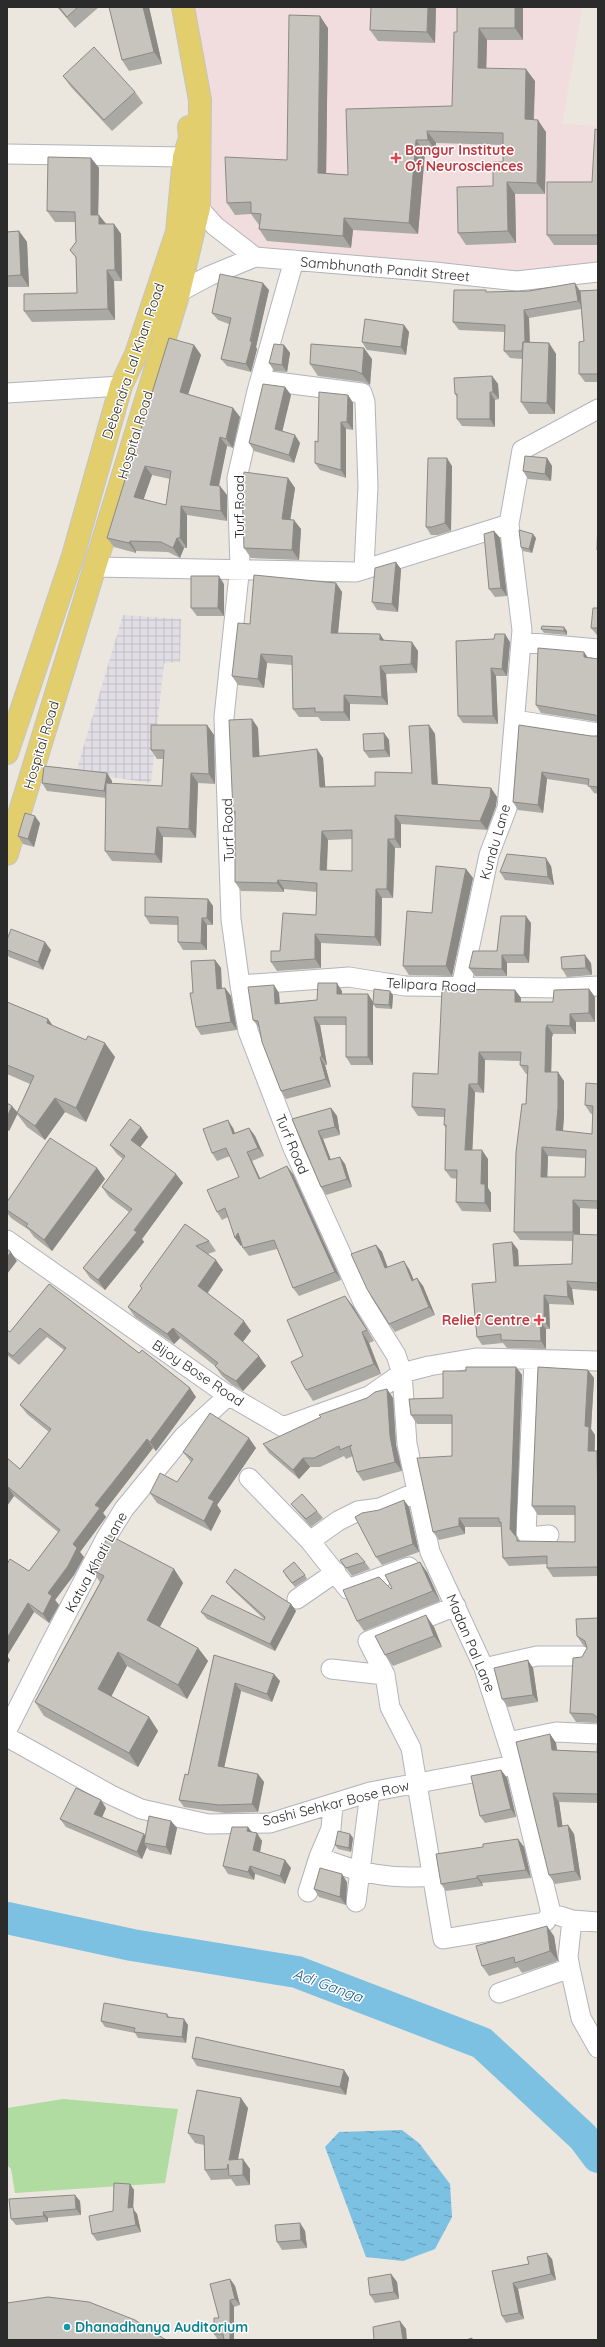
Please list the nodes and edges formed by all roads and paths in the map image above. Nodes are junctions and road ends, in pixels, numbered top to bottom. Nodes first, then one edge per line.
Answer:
1 (171, 7) edge
2 (183, 7) edge
3 (7, 154) edge
4 (184, 157) junction
5 (181, 195) junction
6 (198, 208) junction
7 (255, 257) junction
8 (294, 260) junction
9 (598, 272) edge
10 (158, 287) junction
11 (179, 292) junction
12 (260, 380) junction
13 (121, 386) junction
14 (7, 392) edge
15 (598, 409) edge
16 (509, 524) junction
17 (94, 567) junction
18 (239, 569) junction
19 (364, 569) junction
20 (521, 642) junction
21 (598, 649) edge
22 (515, 720) junction
23 (598, 733) edge
24 (7, 753) edge
25 (7, 854) edge
26 (240, 985) junction
27 (598, 986) edge
28 (461, 987) junction
29 (7, 1240) edge
30 (534, 1361) junction
31 (598, 1361) edge
32 (402, 1373) junction
33 (229, 1395) junction
34 (249, 1478) dead end
35 (417, 1492) junction
36 (549, 1535) dead end
37 (310, 1541) junction
38 (433, 1558) junction
39 (336, 1572) junction
40 (297, 1600) dead end
41 (456, 1606) junction
42 (582, 1656) edge
43 (484, 1668) junction
44 (331, 1670) dead end
45 (385, 1675) junction
46 (7, 1730) edge
47 (598, 1734) edge
48 (7, 1737) edge
49 (508, 1742) junction
50 (515, 1765) junction
51 (418, 1783) junction
52 (370, 1792) junction
53 (333, 1805) junction
54 (319, 1857) junction
55 (360, 1870) junction
56 (434, 1876) junction
57 (308, 1892) dead end
58 (356, 1902) dead end
59 (551, 1913) junction
60 (572, 1920) junction
61 (598, 1922) edge
62 (570, 1968) junction
63 (499, 1993) dead end
64 (589, 2017) edge
65 (598, 2048) edge

1 - 4 main road, Debendra Lal Khan Road
2 - 6 main road, Hospital Road
3 - 4 street
4 - 5 main road, Debendra Lal Khan Road
5 - 6 street
5 - 10 main road, Debendra Lal Khan Road
6 - 7 street
6 - 11 main road, Hospital Road
7 - 8 street, Sambhunath Pandit Street
7 - 11 street, Sambhunath Pandit Street
8 - 9 street, Sambhunath Pandit Street
8 - 12 street, Turf Road
10 - 11 street
10 - 13 main road, Debendra Lal Khan Road
11 - 17 main road, Hospital Road
12 - 18 street, Turf Road
12 - 19 street
13 - 14 street
13 - 24 main road, Debendra Lal Khan Road
15 - 16 street, Kundu Lane
16 - 19 street
16 - 20 street, Kundu Lane
17 - 18 street
17 - 25 main road, Hospital Road
18 - 19 street
18 - 26 street, Turf Road
20 - 21 street
20 - 22 street, Kundu Lane
22 - 23 street
22 - 28 street, Kundu Lane
26 - 28 street, Telipara Road
26 - 32 street, Turf Road
27 - 28 street, Telipara Road
29 - 33 street, Bijoy Bose Road
30 - 31 street
30 - 32 street
30 - 36 street
32 - 33 street, Bijoy Bose Road
32 - 35 street, Madan Pal Lane
33 - 46 street, Katua Khati Lane
34 - 37 street
35 - 37 street
35 - 38 street, Madan Pal Lane
37 - 39 street
38 - 39 street
38 - 41 street, Madan Pal Lane
39 - 40 street
41 - 43 street, Madan Pal Lane
41 - 45 street
42 - 43 street
43 - 49 street, Madan Pal Lane
44 - 45 street
45 - 51 street
47 - 49 street
48 - 53 street, Sashi Sehkar Bose Row
49 - 50 street, Madan Pal Lane
50 - 51 street, Sashi Sehkar Bose Row
50 - 59 street, Madan Pal Lane
51 - 52 street, Sashi Sehkar Bose Row
51 - 56 street
52 - 53 street, Sashi Sehkar Bose Row
52 - 55 street
53 - 54 street
54 - 55 street
54 - 57 street
55 - 56 street
55 - 58 street
56 - 59 street
59 - 60 street
60 - 61 street
60 - 62 street
62 - 63 street
62 - 64 street
64 - 65 street

